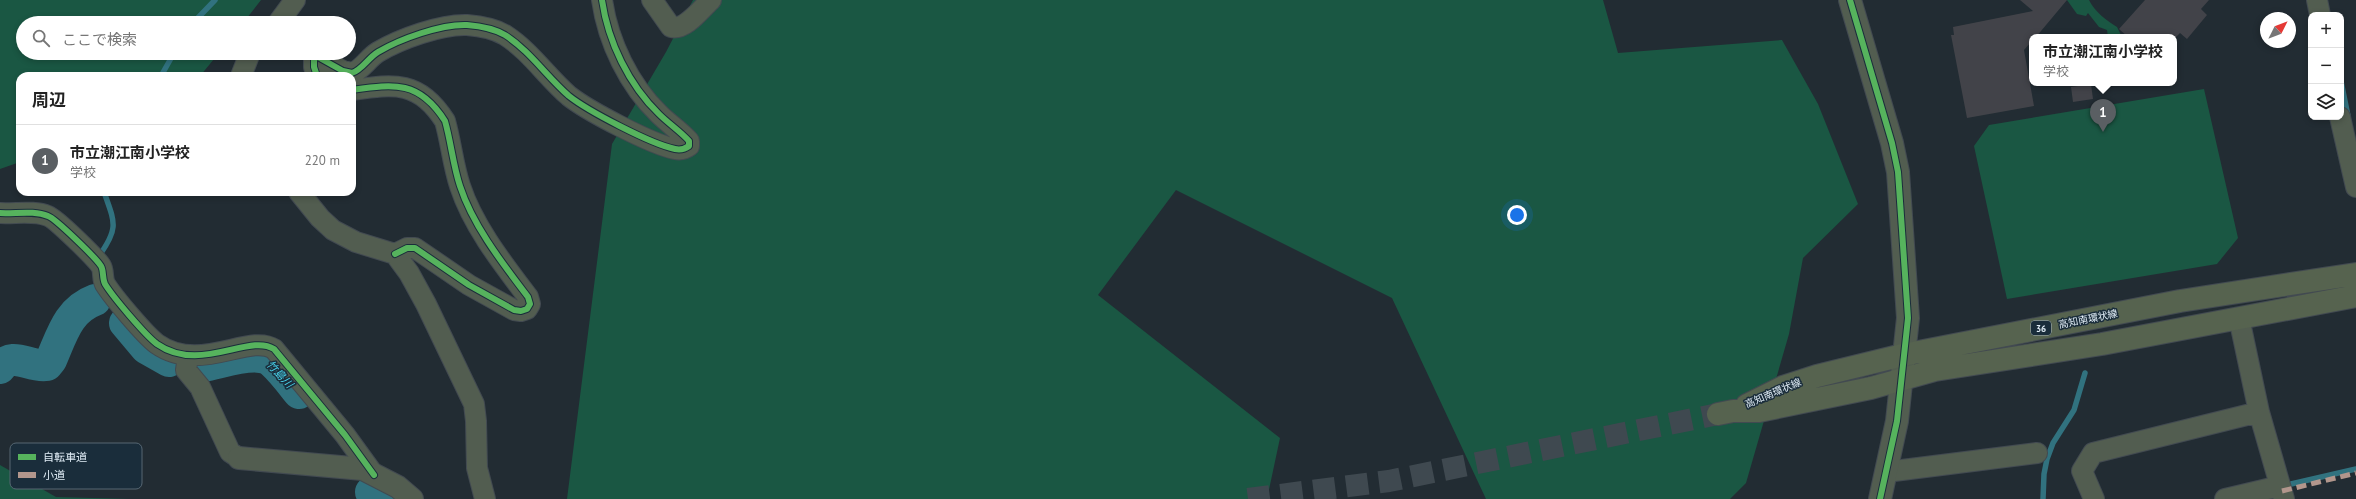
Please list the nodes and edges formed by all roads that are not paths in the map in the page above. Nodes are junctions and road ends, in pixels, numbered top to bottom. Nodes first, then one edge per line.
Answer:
1 (295, 0) edge
2 (602, 0) edge
3 (652, 0) edge
4 (710, 0) edge
5 (1850, 0) edge
6 (2316, 0) edge
7 (2319, 12) edge
8 (283, 16) edge
9 (248, 60) edge
10 (314, 60) edge
11 (323, 60) edge
12 (243, 72) edge
13 (316, 72) edge
14 (348, 72) edge
15 (353, 72) edge
16 (356, 89) edge
17 (2341, 120) edge
18 (2356, 188) edge
19 (301, 196) edge
20 (1, 214) edge
21 (395, 254) junction
22 (2356, 274) edge
23 (2356, 296) edge
24 (2239, 318) junction
25 (1903, 355) junction
26 (188, 356) junction
27 (1903, 378) junction
28 (2259, 412) junction
29 (2037, 453) dead end
30 (239, 458) joint
31 (1886, 472) junction
32 (374, 475) junction
33 (2282, 492) edge
34 (412, 499) edge
35 (485, 499) edge
36 (1880, 499) edge
37 (2094, 499) edge
38 (2225, 499) edge

1 - 8 street
2 - 15 street
3 - 4 street
5 - 25 street
6 - 7 street
9 - 12 street
10 - 13 street
11 - 14 street
16 - 21 street
17 - 18 street
19 - 21 street
20 - 26 street
21 - 35 street
22 - 25 main road, 高知南環状線 / 36
23 - 24 main road, 高知南環状線 / 36
24 - 27 main road, 高知南環状線 / 36
24 - 28 street
25 - 27 street
25 - 27 main road, 高知南環状線 / 36
26 - 30 street
26 - 32 street
27 - 31 street
28 - 33 street
28 - 37 street
29 - 31 street
30 - 32 street
31 - 36 street
32 - 34 street
33 - 38 street

